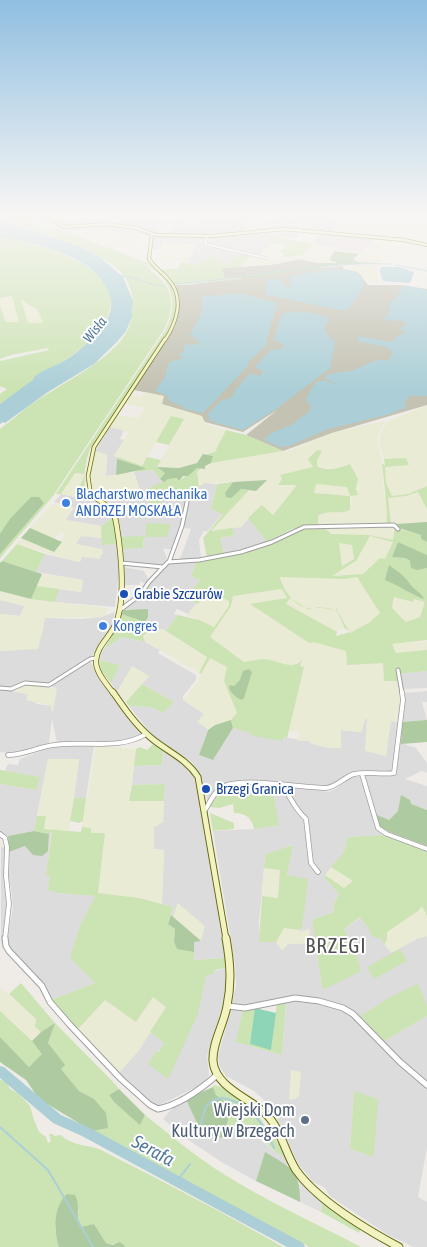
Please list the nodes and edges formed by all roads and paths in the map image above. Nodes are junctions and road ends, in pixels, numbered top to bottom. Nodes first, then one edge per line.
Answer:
1 (161, 272) edge
2 (187, 502) dead end
3 (398, 530) dead end
4 (168, 562) junction
5 (121, 563) junction
6 (163, 567) junction
7 (118, 612) junction
8 (96, 658) junction
9 (398, 670) dead end
10 (0, 688) edge
11 (146, 733) junction
12 (8, 755) dead end
13 (362, 774) junction
14 (282, 786) junction
15 (205, 810) junction
16 (0, 834) edge
17 (427, 848) edge
18 (318, 872) dead end
19 (227, 1006) junction
20 (217, 1075) junction
21 (427, 1085) edge
22 (399, 1247) edge

1 - 5 street
2 - 4 street
3 - 4 street
4 - 6 street
5 - 6 street
5 - 7 street
6 - 7 street
7 - 8 street
8 - 10 street
8 - 11 street
9 - 13 street
11 - 12 street
11 - 15 street
13 - 14 street
13 - 17 street
14 - 15 street
14 - 18 street
15 - 19 street
16 - 20 street
19 - 20 street
19 - 21 street
20 - 22 street

